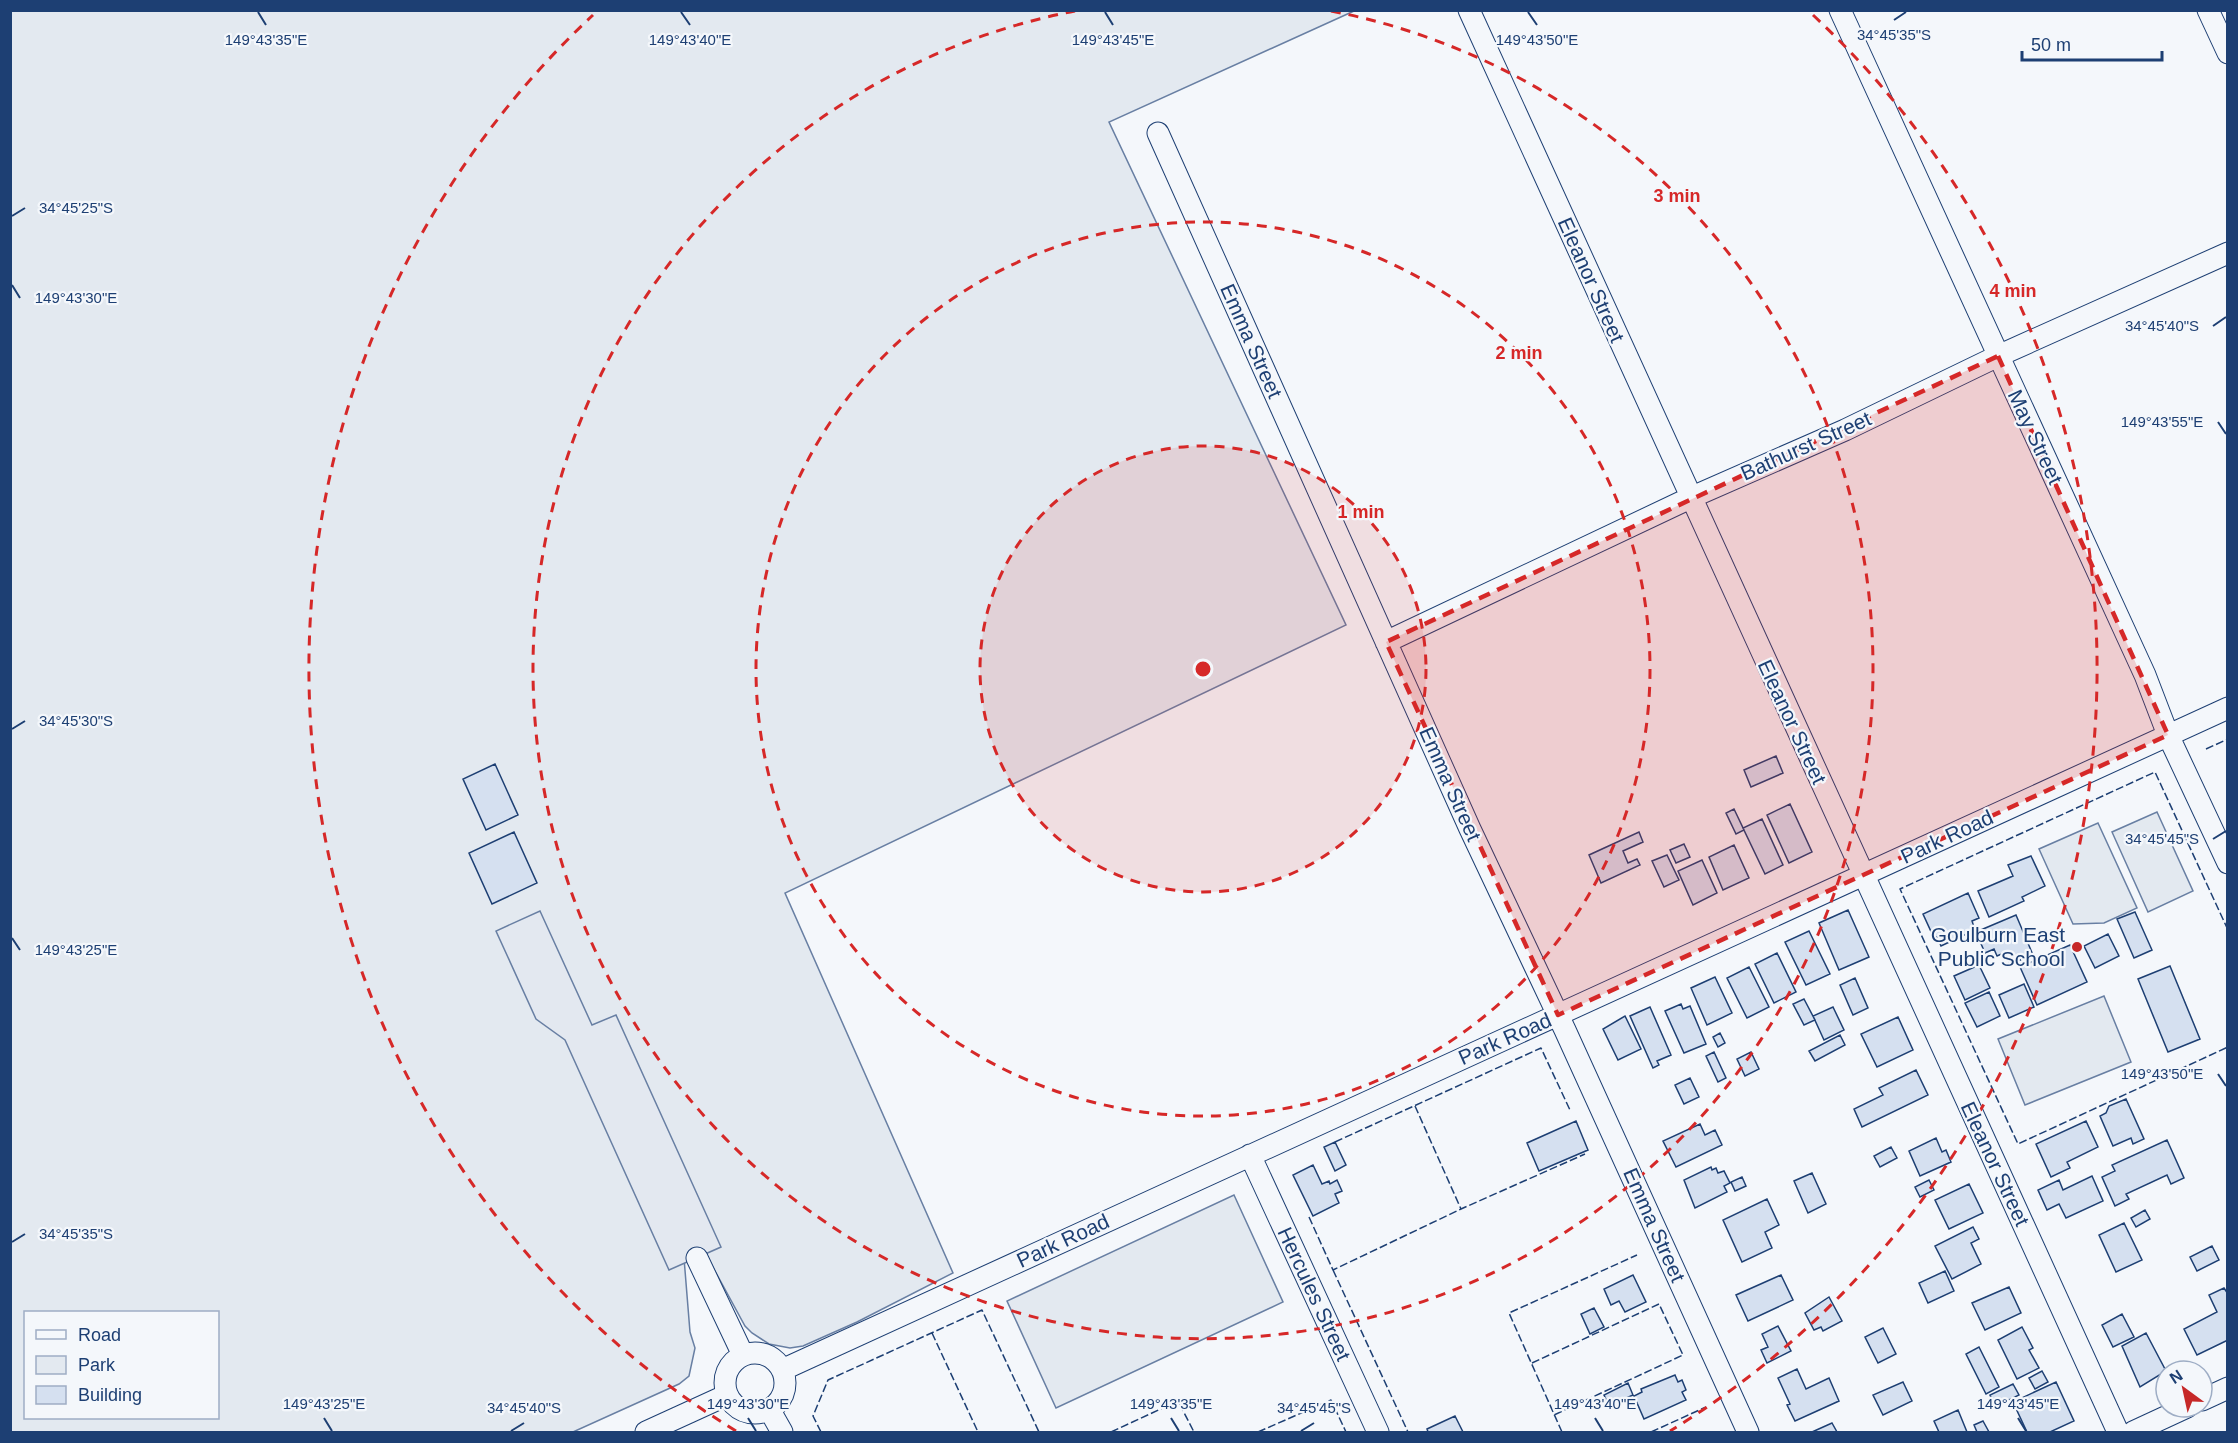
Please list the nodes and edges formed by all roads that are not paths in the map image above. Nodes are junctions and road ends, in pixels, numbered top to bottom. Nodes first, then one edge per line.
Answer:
1 (1470, 10) edge
2 (1840, 10) edge
3 (2208, 10) edge
4 (2228, 53) edge
5 (1158, 133) dead end
6 (2228, 253) edge
7 (1998, 356) junction
8 (1690, 498) junction
9 (1386, 642) junction
10 (2228, 708) edge
11 (2168, 735) junction
12 (2228, 863) edge
13 (1863, 876) junction
14 (1558, 1015) junction
15 (1250, 1155) junction
16 (697, 1258) dead end
17 (743, 1355) junction
18 (782, 1370) junction
19 (2228, 1388) edge
20 (2214, 1394) edge
21 (727, 1395) junction
22 (768, 1410) junction
23 (2161, 1419) edge
24 (646, 1432) edge
25 (782, 1432) edge
26 (1378, 1432) edge
27 (1748, 1432) edge
28 (2118, 1432) edge
29 (2133, 1432) edge

1 - 8 street, Eleanor Street
2 - 7 street, May Street
3 - 4 street
5 - 9 street, Emma Street
6 - 7 street, Bathurst Street
7 - 8 street, Bathurst Street
7 - 11 street, May Street
8 - 9 street, Bathurst Street
8 - 13 street, Eleanor Street
9 - 14 street, Emma Street
10 - 11 street, Park Road
11 - 12 street, May Street
11 - 13 street, Park Road
13 - 14 street, Park Road
13 - 28 street, Eleanor Street
14 - 15 street, Park Road
14 - 27 street, Emma Street
15 - 18 street, Park Road
15 - 26 street, Hercules Street
16 - 17 street
17 - 18 street
17 - 21 street
18 - 22 street
19 - 20 street
21 - 22 street
21 - 24 street
22 - 25 street
23 - 29 street

